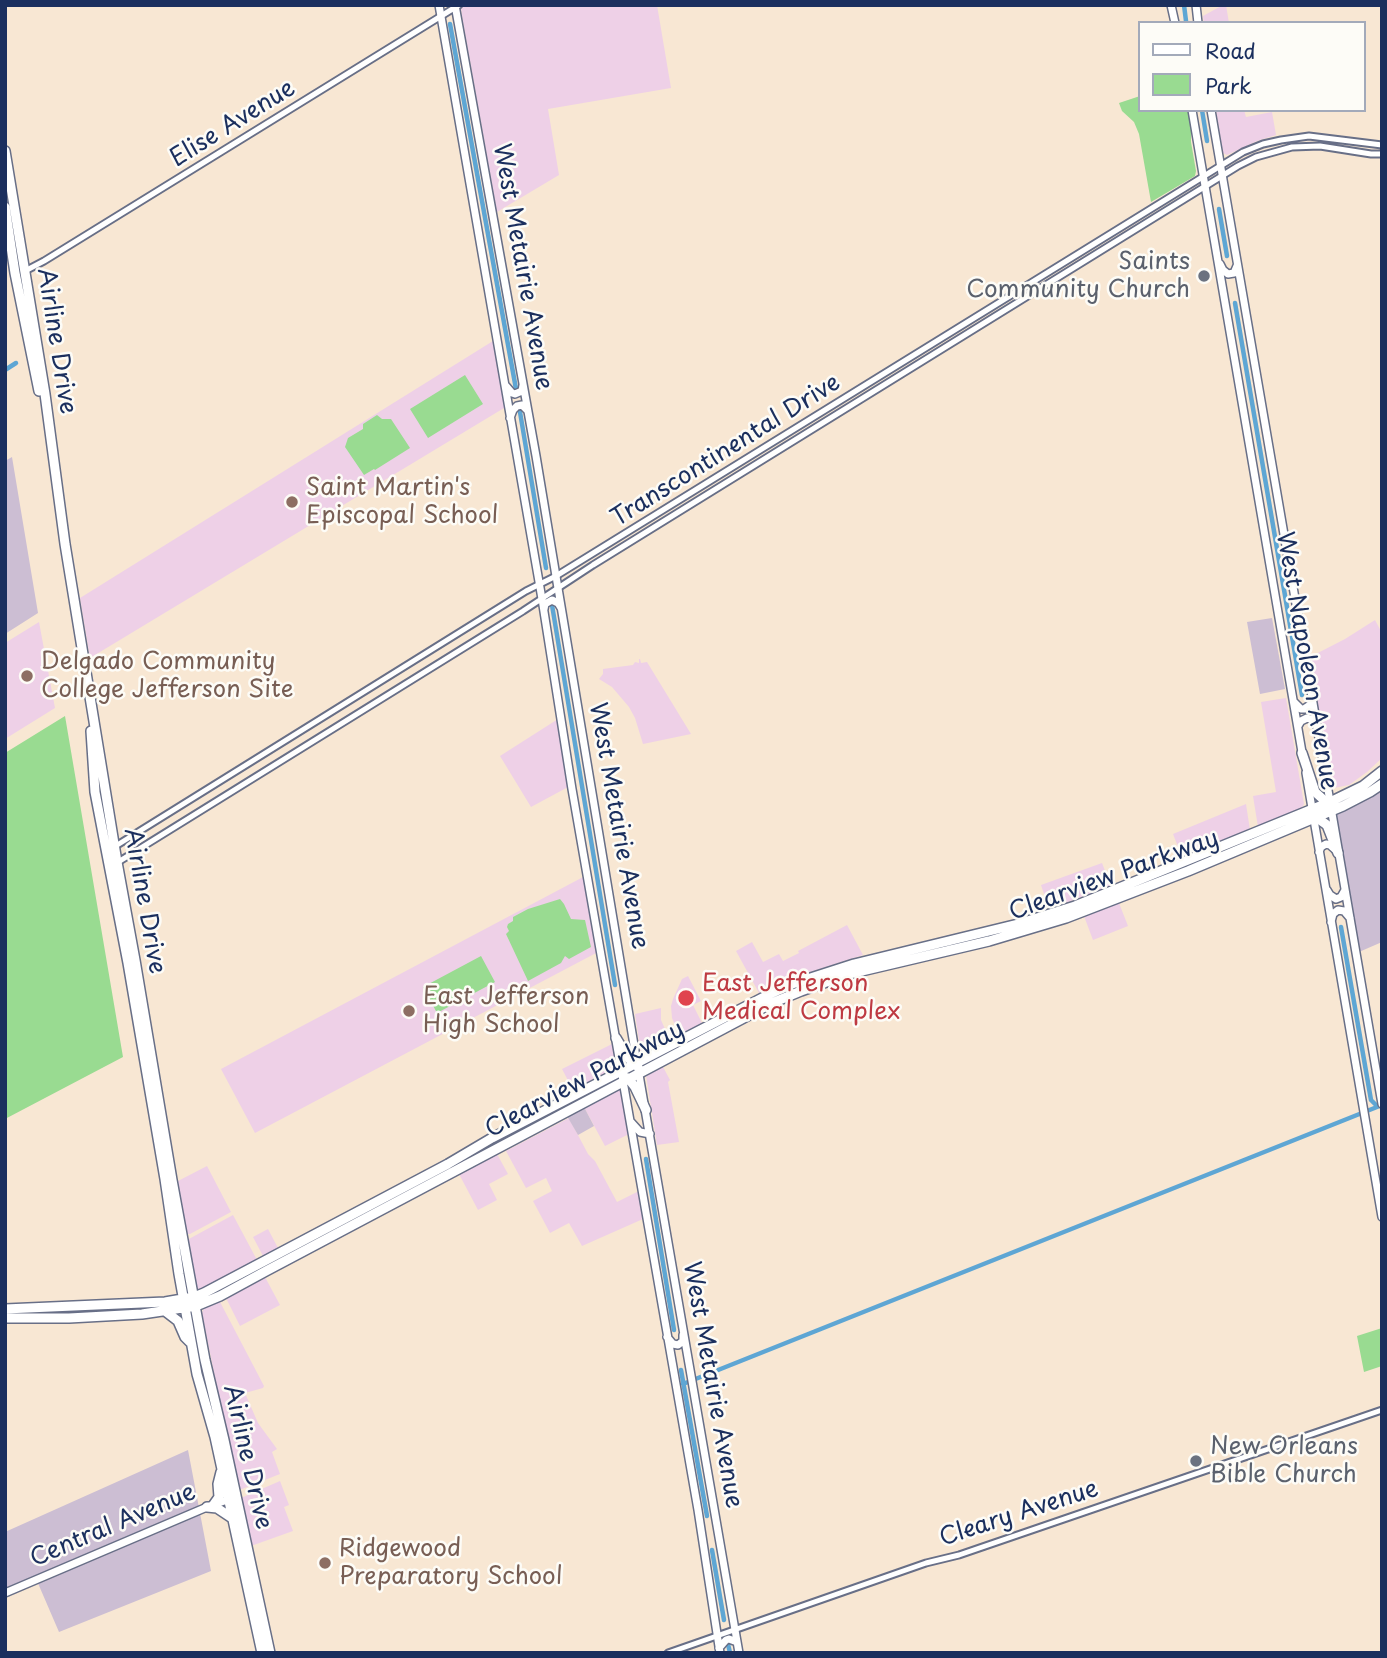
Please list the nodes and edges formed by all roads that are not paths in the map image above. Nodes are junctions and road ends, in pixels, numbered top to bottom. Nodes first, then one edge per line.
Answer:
1 (439, 5) edge
2 (457, 6) edge
3 (440, 16) junction
4 (443, 30) junction
5 (461, 36) junction
6 (1192, 112) edge
7 (1211, 112) edge
8 (1382, 145) edge
9 (5, 151) edge
10 (1382, 154) edge
11 (6, 165) edge
12 (1221, 166) junction
13 (1203, 176) junction
14 (1223, 176) junction
15 (1205, 186) junction
16 (5, 207) edge
17 (1218, 261) junction
18 (1237, 265) junction
19 (26, 271) junction
20 (15, 274) junction
21 (1242, 294) junction
22 (1224, 297) junction
23 (906, 360) junction
24 (910, 368) junction
25 (503, 379) junction
26 (523, 385) junction
27 (528, 414) junction
28 (510, 421) junction
29 (554, 560) junction
30 (536, 563) junction
31 (556, 576) junction
32 (540, 585) junction
33 (558, 588) junction
34 (542, 598) junction
35 (544, 610) junction
36 (562, 612) junction
37 (1312, 699) junction
38 (1293, 701) junction
39 (1317, 726) junction
40 (1298, 727) junction
41 (1302, 752) junction
42 (1382, 771) edge
43 (1382, 784) edge
44 (1330, 805) junction
45 (1312, 814) junction
46 (110, 849) junction
47 (1319, 852) junction
48 (1338, 853) junction
49 (113, 864) junction
50 (1325, 887) junction
51 (1345, 888) junction
52 (1118, 894) junction
53 (1350, 919) junction
54 (1331, 923) junction
55 (943, 943) junction
56 (905, 951) junction
57 (914, 958) junction
58 (879, 967) junction
59 (626, 989) junction
60 (609, 994) junction
61 (630, 1018) junction
62 (613, 1021) junction
63 (692, 1034) junction
64 (616, 1038) junction
65 (678, 1052) junction
66 (637, 1067) junction
67 (624, 1076) junction
68 (1382, 1103) edge
69 (646, 1110) junction
70 (536, 1116) junction
71 (648, 1123) junction
72 (541, 1125) junction
73 (635, 1133) junction
74 (650, 1134) junction
75 (652, 1149) junction
76 (636, 1157) junction
77 (348, 1217) junction
78 (1382, 1217) edge
79 (312, 1247) junction
80 (190, 1303) junction
81 (5, 1308) edge
82 (165, 1311) junction
83 (5, 1318) edge
84 (683, 1328) junction
85 (666, 1333) junction
86 (191, 1344) junction
87 (672, 1368) junction
88 (691, 1371) junction
89 (206, 1406) junction
90 (1382, 1410) edge
91 (218, 1417) junction
92 (222, 1470) junction
93 (232, 1498) junction
94 (211, 1506) junction
95 (698, 1515) junction
96 (715, 1516) junction
97 (232, 1518) junction
98 (720, 1544) junction
99 (703, 1546) junction
100 (5, 1593) edge
101 (714, 1614) junction
102 (732, 1615) junction
103 (735, 1629) junction
104 (717, 1635) junction
105 (737, 1642) junction
106 (720, 1650) edge
107 (262, 1653) edge
108 (270, 1653) edge
109 (668, 1653) edge
110 (739, 1653) edge

1 - 3 main road, West Metairie Avenue
2 - 3 street, Elise Avenue
2 - 5 main road, West Metairie Avenue
3 - 4 main road, West Metairie Avenue
3 - 19 street, Elise Avenue
4 - 5 main road
4 - 25 main road, West Metairie Avenue
5 - 26 main road, West Metairie Avenue
6 - 13 main road, West Napoleon Avenue
7 - 12 main road, West Napoleon Avenue
8 - 12 street, Transcontinental Drive
9 - 11 highway, Airline Drive
10 - 14 street, Transcontinental Drive
11 - 19 highway, Airline Drive
12 - 13 street, Transcontinental Drive
12 - 14 main road, West Napoleon Avenue
13 - 15 main road, West Napoleon Avenue
13 - 23 street, Transcontinental Drive
14 - 15 street, Transcontinental Drive
14 - 18 main road, West Napoleon Avenue
15 - 17 main road, West Napoleon Avenue
15 - 24 street, Transcontinental Drive
16 - 20 highway, Airline Drive
17 - 18 main road
17 - 22 main road, West Napoleon Avenue
18 - 21 main road, West Napoleon Avenue
19 - 20 street, Elise Avenue
19 - 46 highway, Airline Drive
20 - 46 highway, Airline Drive
21 - 22 main road
21 - 37 main road, West Napoleon Avenue
22 - 38 main road, West Napoleon Avenue
23 - 24 street
23 - 31 street, Transcontinental Drive
24 - 33 street, Transcontinental Drive
25 - 26 main road
25 - 28 main road, West Metairie Avenue
26 - 27 main road, West Metairie Avenue
27 - 28 main road
27 - 29 main road, West Metairie Avenue
28 - 30 main road, West Metairie Avenue
29 - 30 main road
29 - 31 main road, West Metairie Avenue
30 - 32 main road, West Metairie Avenue
31 - 32 street, Transcontinental Drive
31 - 33 main road, West Metairie Avenue
32 - 34 main road, West Metairie Avenue
32 - 46 street, Transcontinental Drive
33 - 34 street, Transcontinental Drive
33 - 36 main road, West Metairie Avenue
34 - 35 main road, West Metairie Avenue
34 - 49 street, Transcontinental Drive
35 - 36 main road
35 - 60 main road, West Metairie Avenue
36 - 59 main road, West Metairie Avenue
37 - 38 main road
37 - 39 main road, West Napoleon Avenue
38 - 40 main road, West Napoleon Avenue
39 - 40 main road
39 - 44 main road, West Napoleon Avenue
40 - 41 main road, West Napoleon Avenue
41 - 44 highway
41 - 45 main road, West Napoleon Avenue
42 - 44 highway, Clearview Parkway
43 - 44 highway, Clearview Parkway
44 - 45 highway, Clearview Parkway
44 - 48 main road, West Napoleon Avenue
45 - 47 main road, West Napoleon Avenue
45 - 48 highway
45 - 52 highway, Clearview Parkway
45 - 52 highway, Clearview Parkway
46 - 49 highway, Airline Drive
47 - 48 main road
47 - 50 main road, West Napoleon Avenue
48 - 51 main road, West Napoleon Avenue
49 - 80 highway, Airline Drive
50 - 51 main road
50 - 54 main road, West Napoleon Avenue
51 - 53 main road, West Napoleon Avenue
52 - 55 highway, Clearview Parkway
52 - 57 highway, Clearview Parkway
53 - 54 main road
53 - 68 main road, West Napoleon Avenue
54 - 78 main road, West Napoleon Avenue
55 - 56 highway, Clearview Parkway
55 - 57 highway
56 - 58 highway
56 - 63 highway, Clearview Parkway
57 - 58 highway, Clearview Parkway
58 - 65 highway, Clearview Parkway
59 - 60 main road
59 - 61 main road, West Metairie Avenue
60 - 62 main road, West Metairie Avenue
61 - 62 main road
61 - 66 main road, West Metairie Avenue
62 - 64 main road, West Metairie Avenue
63 - 65 highway
63 - 66 highway, Clearview Parkway
64 - 66 highway
64 - 67 main road, West Metairie Avenue
65 - 66 highway, Clearview Parkway
66 - 67 highway, Clearview Parkway
66 - 69 main road, West Metairie Avenue
67 - 69 highway
67 - 70 highway, Clearview Parkway
67 - 72 highway, Clearview Parkway
67 - 73 main road, West Metairie Avenue
69 - 71 main road, West Metairie Avenue
70 - 72 highway
70 - 77 highway, Clearview Parkway
71 - 73 main road
71 - 74 main road, West Metairie Avenue
72 - 79 highway, Clearview Parkway
73 - 74 main road
73 - 75 main road
73 - 76 main road, West Metairie Avenue
74 - 75 main road, West Metairie Avenue
75 - 76 main road
75 - 84 main road, West Metairie Avenue
76 - 85 main road, West Metairie Avenue
77 - 79 highway
77 - 80 highway, Clearview Parkway
79 - 80 highway, Clearview Parkway
80 - 81 highway
80 - 82 highway, Clearview Parkway
80 - 86 highway, Airline Drive
80 - 91 highway, Airline Drive
82 - 83 highway, Clearview Parkway
82 - 86 highway
84 - 85 main road
84 - 88 main road, West Metairie Avenue
85 - 87 main road, West Metairie Avenue
86 - 89 highway, Airline Drive
87 - 88 main road
87 - 95 main road, West Metairie Avenue
88 - 96 main road, West Metairie Avenue
89 - 91 highway
89 - 92 highway, Airline Drive
90 - 103 street, Cleary Avenue
91 - 93 highway, Airline Drive
92 - 93 highway, Airline Drive
92 - 94 highway
93 - 94 main road, Central Avenue
93 - 97 highway, Airline Drive
93 - 108 highway, Airline Drive
94 - 97 highway
94 - 100 main road, Central Avenue
95 - 96 main road
95 - 99 main road, West Metairie Avenue
96 - 98 main road, West Metairie Avenue
97 - 107 highway, Airline Drive
98 - 99 main road
98 - 102 main road, West Metairie Avenue
99 - 101 main road, West Metairie Avenue
101 - 102 main road
101 - 104 main road, West Metairie Avenue
102 - 103 main road, West Metairie Avenue
103 - 104 street, Cleary Avenue
103 - 105 main road, West Metairie Avenue
104 - 106 main road, West Metairie Avenue
104 - 109 street, Cleary Avenue
105 - 106 main road
105 - 110 main road, West Metairie Avenue

